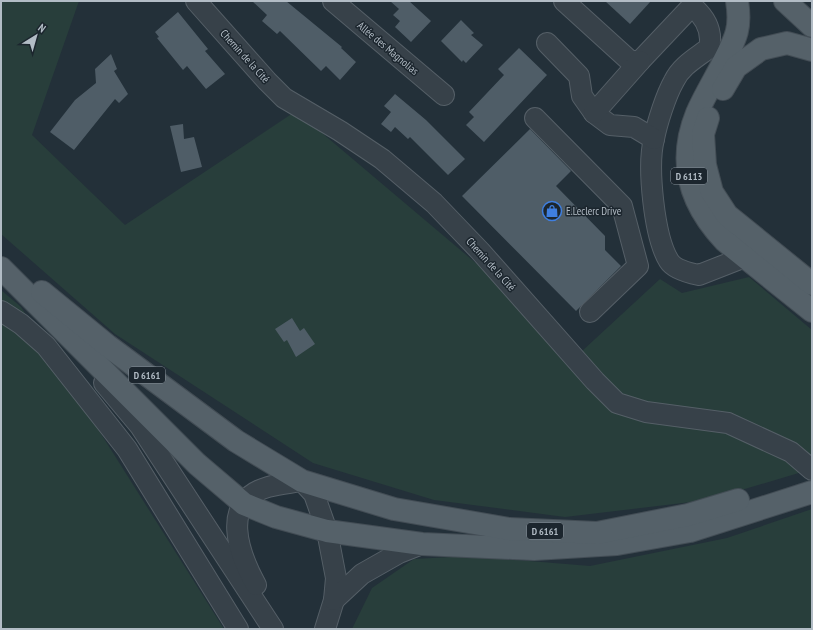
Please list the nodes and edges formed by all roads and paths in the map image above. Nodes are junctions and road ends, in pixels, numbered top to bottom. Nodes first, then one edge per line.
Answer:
1 (196, 1) edge
2 (333, 1) edge
3 (564, 1) edge
4 (737, 1) edge
5 (785, 1) edge
6 (812, 26) edge
7 (547, 43) dead end
8 (812, 50) edge
9 (640, 61) junction
10 (444, 95) dead end
11 (594, 112) junction
12 (535, 118) dead end
13 (654, 139) junction
14 (656, 223) junction
15 (628, 228) junction
16 (739, 241) junction
17 (1, 258) edge
18 (1, 268) edge
19 (812, 284) edge
20 (812, 288) edge
21 (1, 311) edge
22 (812, 311) edge
23 (590, 312) dead end
24 (50, 317) junction
25 (812, 470) edge
26 (302, 481) junction
27 (803, 487) edge
28 (244, 504) junction
29 (327, 531) junction
30 (422, 544) junction
31 (334, 600) junction
32 (271, 626) edge
33 (238, 629) edge
34 (325, 629) edge

1 - 25 street, Chemin de la Cité
2 - 10 street, Allée des Magnolias
3 - 9 street
4 - 16 main road, D 6113
5 - 6 main road
7 - 11 street
8 - 16 main road, D 6113
9 - 11 street
9 - 13 street
11 - 13 street
12 - 15 street
13 - 14 street
14 - 15 street
14 - 16 street
15 - 23 street
16 - 19 main road, D 6113
16 - 20 street
16 - 22 main road, D 6113
17 - 26 main road, D 6161
18 - 24 main road, D 6161
21 - 33 street
24 - 28 main road, D 6161
24 - 32 street
26 - 27 main road, D 6161
26 - 28 street
26 - 29 street
27 - 30 main road, D 6161
28 - 29 main road, D 6161
28 - 32 street
29 - 30 main road, D 6161
29 - 31 street
30 - 31 street
31 - 34 street

